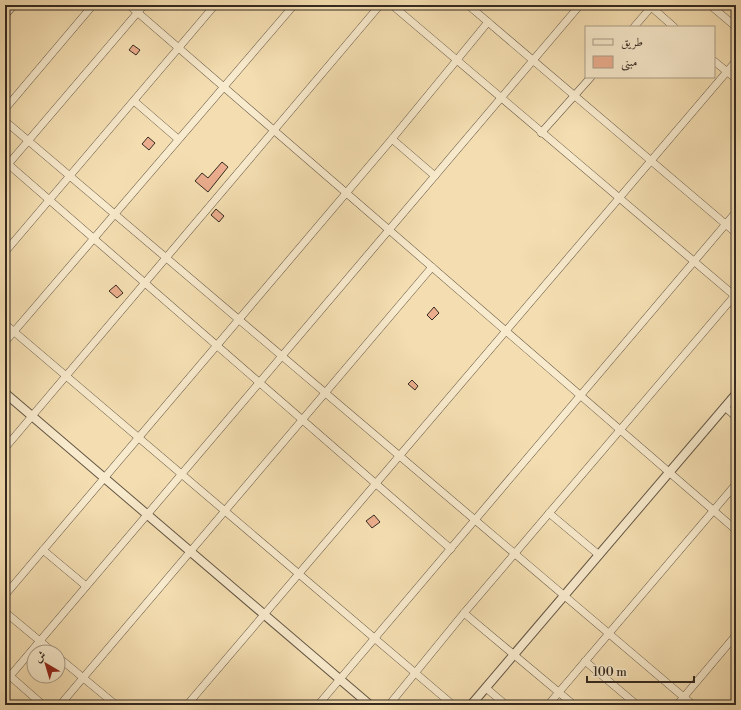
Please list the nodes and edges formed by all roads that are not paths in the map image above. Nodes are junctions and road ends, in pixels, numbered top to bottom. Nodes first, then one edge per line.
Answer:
1 (14, 5) edge
2 (93, 5) edge
3 (129, 5) edge
4 (144, 5) edge
5 (215, 5) edge
6 (294, 5) edge
7 (380, 5) edge
8 (392, 5) edge
9 (468, 5) edge
10 (580, 5) edge
11 (710, 5) edge
12 (651, 6) edge
13 (138, 13) junction
14 (5, 15) edge
15 (488, 22) junction
16 (635, 26) edge
17 (673, 26) edge
18 (736, 27) edge
19 (179, 48) junction
20 (457, 60) junction
21 (533, 61) junction
22 (736, 61) edge
23 (715, 62) edge
24 (727, 72) junction
25 (589, 78) edge
26 (736, 79) edge
27 (224, 87) junction
28 (574, 96) junction
29 (501, 98) junction
30 (134, 100) junction
31 (5, 109) edge
32 (5, 121) edge
33 (274, 130) junction
34 (541, 133) junction
35 (178, 139) junction
36 (392, 139) junction
37 (28, 141) junction
38 (650, 161) junction
39 (7, 166) edge
40 (70, 176) junction
41 (435, 176) junction
42 (345, 192) junction
43 (618, 199) junction
44 (49, 200) junction
45 (736, 212) edge
46 (115, 214) junction
47 (726, 224) junction
48 (389, 230) junction
49 (736, 233) edge
50 (93, 239) junction
51 (5, 252) edge
52 (166, 258) junction
53 (694, 262) junction
54 (432, 267) junction
55 (145, 284) junction
56 (736, 296) edge
57 (238, 319) junction
58 (5, 324) edge
59 (506, 331) junction
60 (14, 332) junction
61 (5, 342) edge
62 (216, 345) junction
63 (282, 356) junction
64 (66, 376) junction
65 (259, 383) junction
66 (5, 393) edge
67 (325, 393) junction
68 (736, 394) edge
69 (580, 395) junction
70 (725, 407) junction
71 (32, 416) junction
72 (736, 417) edge
73 (302, 420) junction
74 (620, 430) junction
75 (138, 437) junction
76 (5, 448) edge
77 (399, 456) junction
78 (669, 472) junction
79 (181, 474) junction
80 (104, 478) junction
81 (376, 484) junction
82 (736, 484) edge
83 (224, 510) junction
84 (714, 510) junction
85 (549, 513) junction
86 (147, 515) junction
87 (475, 520) junction
88 (736, 530) edge
89 (450, 548) junction
90 (43, 550) junction
91 (189, 551) junction
92 (515, 554) junction
93 (599, 555) junction
94 (298, 574) junction
95 (86, 586) junction
96 (5, 595) edge
97 (564, 596) junction
98 (5, 612) edge
99 (464, 613) junction
100 (264, 614) junction
101 (608, 633) junction
102 (736, 634) edge
103 (374, 638) junction
104 (40, 641) junction
105 (43, 644) edge
106 (514, 656) junction
107 (584, 661) junction
108 (66, 664) edge
109 (415, 673) junction
110 (82, 677) junction
111 (7, 679) edge
112 (340, 679) junction
113 (486, 688) junction
114 (558, 692) junction
115 (684, 697) junction
116 (43, 705) edge
117 (60, 705) edge
118 (116, 705) edge
119 (187, 705) edge
120 (318, 705) edge
121 (370, 705) edge
122 (389, 705) edge
123 (453, 705) edge
124 (471, 705) edge
125 (506, 705) edge
126 (548, 705) edge
127 (574, 705) edge
128 (636, 705) edge
129 (677, 705) edge
130 (694, 705) edge

1 - 14 street
2 - 31 street
3 - 13 street
4 - 13 street
5 - 19 street
6 - 27 street
7 - 33 street
8 - 20 street
9 - 15 street
10 - 21 street
11 - 18 street
12 - 16 street
12 - 17 street
13 - 19 street
13 - 37 street
15 - 20 street
15 - 21 street
19 - 27 street
19 - 30 street
20 - 29 street
20 - 36 street
21 - 28 street
21 - 29 street
22 - 24 street
23 - 24 street
24 - 26 street
24 - 38 street
25 - 28 street
27 - 33 street
27 - 35 street
28 - 34 street
28 - 38 street
29 - 34 street
29 - 41 street
30 - 35 street
30 - 40 street
32 - 37 street
33 - 42 street
33 - 52 street
34 - 43 street
35 - 46 street
36 - 41 street
36 - 42 street
37 - 39 street
37 - 40 street
38 - 43 street
38 - 47 street
39 - 44 street
40 - 44 street
40 - 46 street
41 - 48 street
42 - 48 street
42 - 57 street
43 - 53 street
43 - 59 street
44 - 50 street
44 - 51 street
45 - 47 street
46 - 50 street
46 - 52 street
47 - 49 street
47 - 53 street
48 - 54 street
48 - 63 street
50 - 55 street
50 - 60 street
52 - 55 street
52 - 57 street
53 - 56 street
53 - 69 street
54 - 59 street
54 - 67 street
55 - 62 street
55 - 64 street
56 - 74 street
57 - 62 street
57 - 63 street
58 - 60 street
59 - 69 street
59 - 77 street
60 - 61 street
60 - 64 street
62 - 65 street
62 - 75 street
63 - 65 street
63 - 67 street
64 - 71 street
64 - 75 street
65 - 73 street
65 - 79 street
66 - 71 street
67 - 73 street
67 - 77 street
68 - 70 street
69 - 74 street
69 - 87 street
70 - 72 street
70 - 78 street
71 - 76 street
71 - 80 street
73 - 81 street
73 - 83 street
74 - 78 street
74 - 85 street
75 - 79 street
75 - 80 street
77 - 81 street
77 - 87 street
78 - 84 street
78 - 93 street
79 - 83 street
79 - 86 street
80 - 86 street
80 - 90 street
81 - 89 street
81 - 94 street
82 - 84 street
83 - 91 street
83 - 94 street
84 - 88 street
84 - 101 street
85 - 92 street
85 - 93 street
86 - 91 street
86 - 95 street
87 - 89 street
87 - 92 street
89 - 103 street
90 - 95 street
90 - 96 street
91 - 100 street
91 - 110 street
92 - 97 street
92 - 99 street
93 - 97 street
94 - 100 street
94 - 103 street
95 - 104 street
97 - 101 street
97 - 106 street
98 - 104 street
99 - 106 street
99 - 109 street
100 - 112 street
100 - 119 street
101 - 107 street
101 - 115 street
102 - 115 street
103 - 109 street
103 - 112 street
104 - 105 street
104 - 111 street
106 - 113 street
106 - 114 street
107 - 114 street
107 - 128 street
108 - 110 street
109 - 122 street
109 - 123 street
110 - 117 street
110 - 118 street
111 - 116 street
112 - 120 street
112 - 121 street
113 - 124 street
113 - 125 street
114 - 126 street
114 - 127 street
115 - 129 street
115 - 130 street

